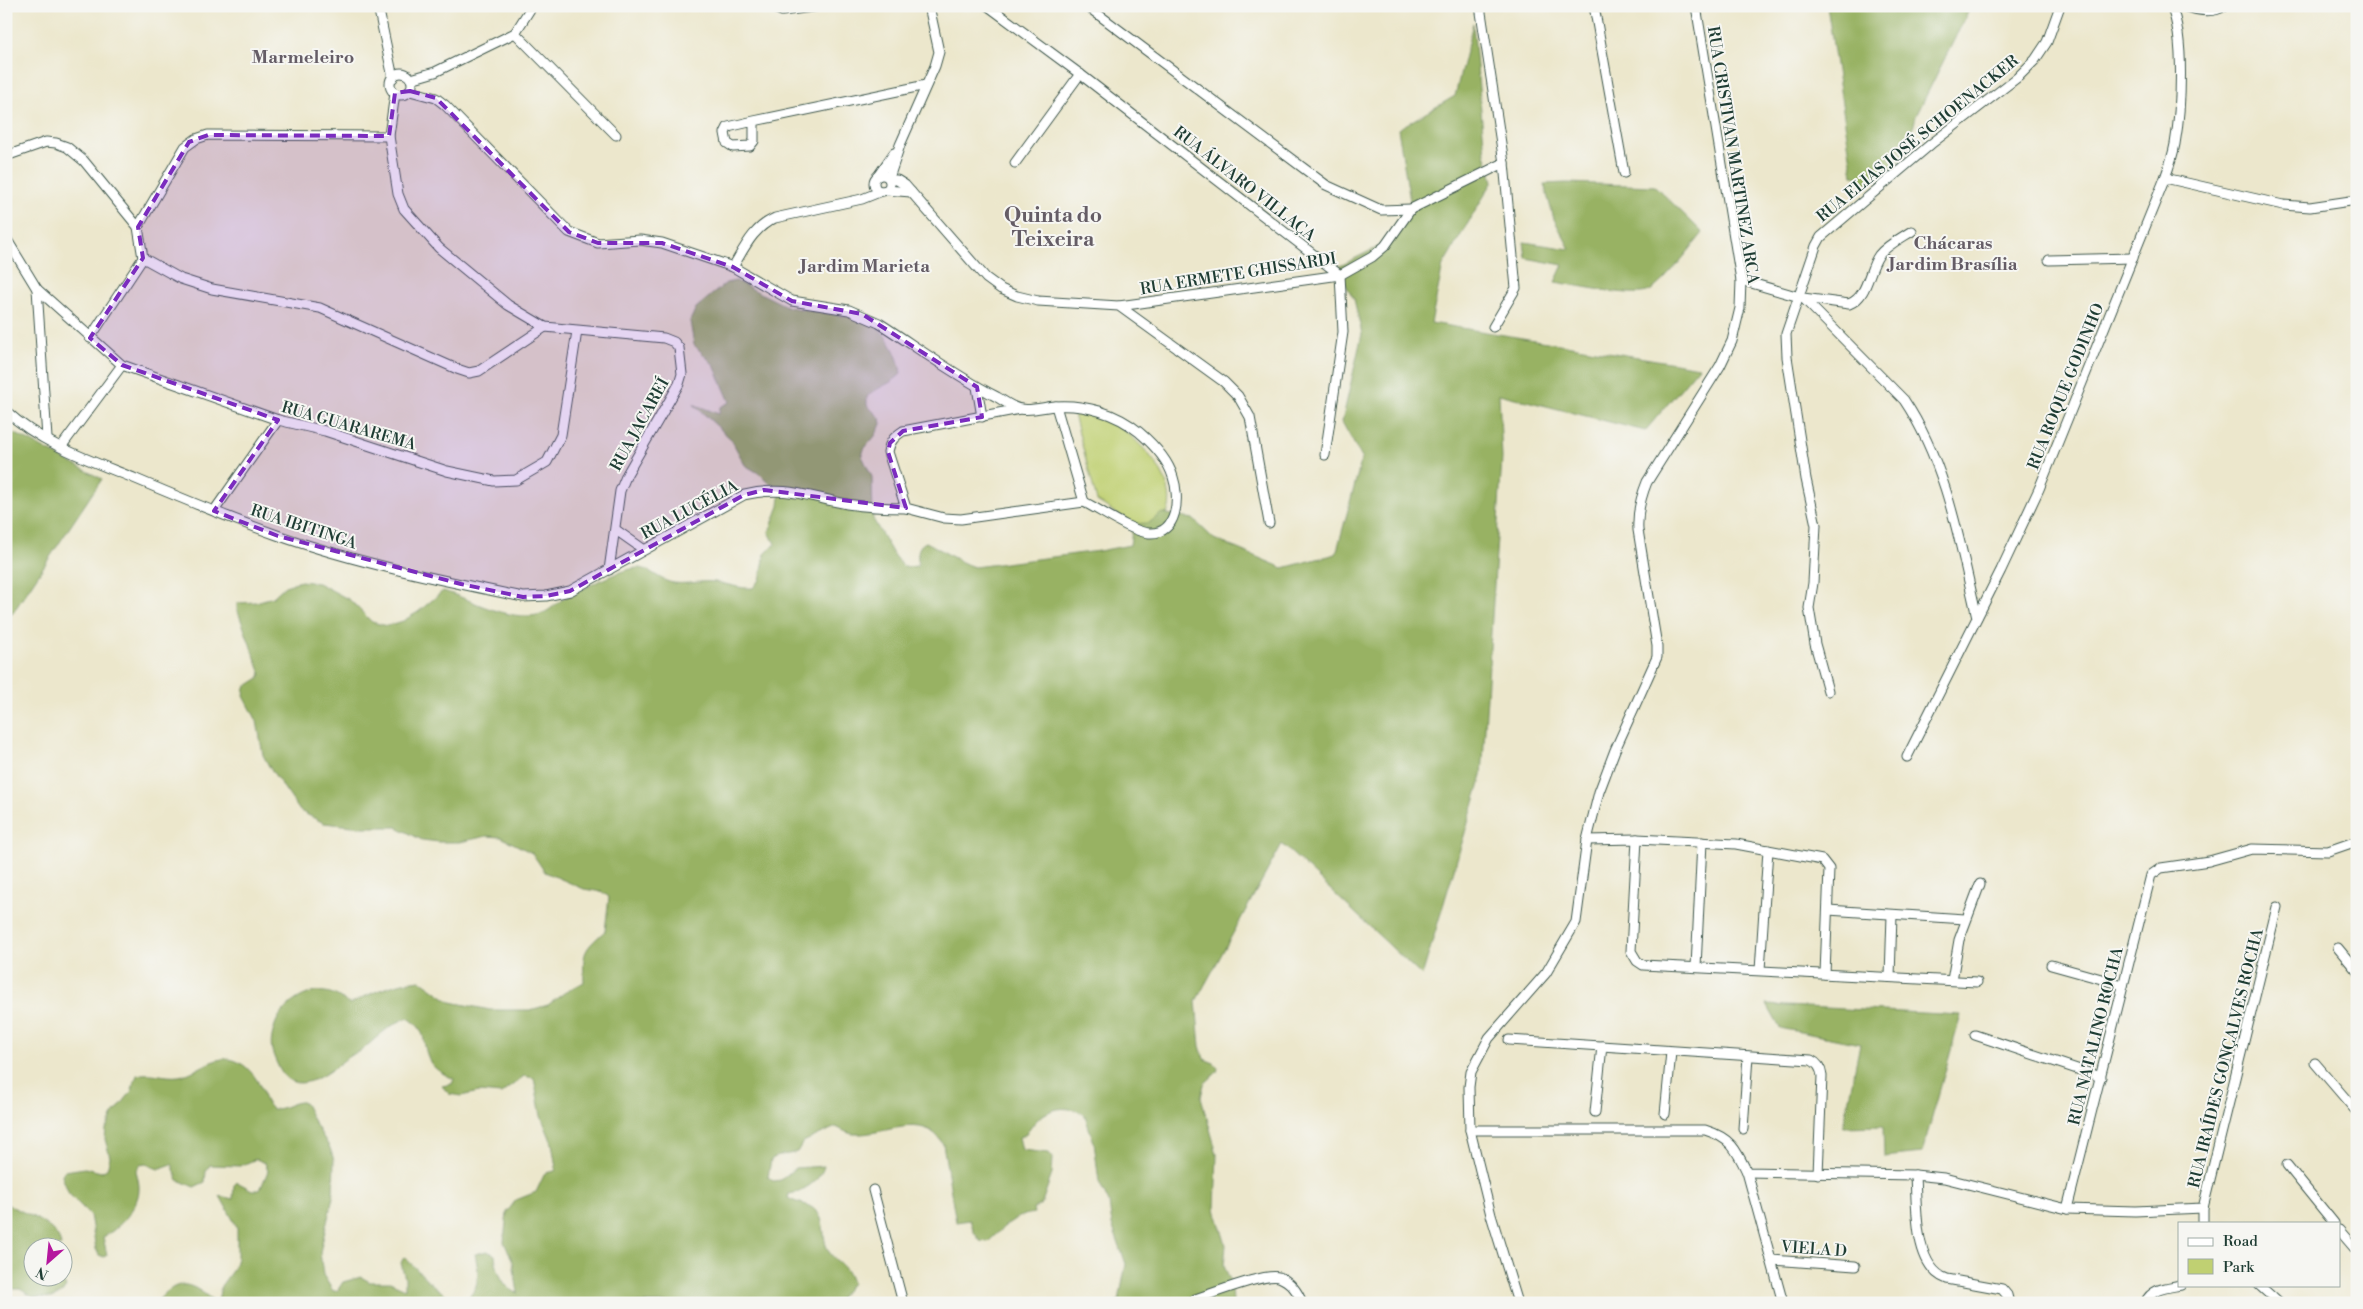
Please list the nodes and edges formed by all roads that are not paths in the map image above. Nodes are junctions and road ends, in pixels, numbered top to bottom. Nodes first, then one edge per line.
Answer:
1 (378, 6) edge
2 (532, 6) edge
3 (769, 6) edge
4 (820, 6) edge
5 (929, 6) edge
6 (988, 6) edge
7 (1087, 6) edge
8 (1480, 6) edge
9 (1594, 6) edge
10 (1696, 6) edge
11 (2060, 6) edge
12 (2170, 6) edge
13 (2183, 6) edge
14 (2224, 6) edge
15 (514, 34) junction
16 (1080, 74) junction
17 (393, 78) junction
18 (411, 79) junction
19 (926, 85) junction
20 (410, 91) junction
21 (395, 93) junction
22 (754, 121) dead end
23 (616, 135) dead end
24 (389, 136) junction
25 (900, 145) junction
26 (6, 156) edge
27 (1015, 163) dead end
28 (1504, 163) junction
29 (1624, 173) dead end
30 (878, 176) junction
31 (2166, 178) junction
32 (889, 179) junction
33 (881, 189) junction
34 (911, 192) junction
35 (2357, 200) edge
36 (1411, 209) junction
37 (138, 227) junction
38 (1912, 231) dead end
39 (6, 238) edge
40 (143, 258) junction
41 (2133, 258) junction
42 (2049, 260) dead end
43 (733, 268) junction
44 (1340, 275) junction
45 (1741, 280) junction
46 (37, 289) junction
47 (1800, 297) junction
48 (1119, 306) junction
49 (1493, 327) dead end
50 (545, 328) junction
51 (578, 331) junction
52 (90, 338) junction
53 (122, 365) junction
54 (976, 387) junction
55 (1056, 406) junction
56 (1020, 409) junction
57 (6, 411) edge
58 (982, 417) junction
59 (6, 419) edge
60 (278, 420) junction
61 (18, 422) junction
62 (47, 438) junction
63 (61, 447) junction
64 (1326, 455) dead end
65 (1084, 502) junction
66 (906, 508) junction
67 (214, 511) junction
68 (1269, 523) dead end
69 (616, 530) junction
70 (643, 549) junction
71 (609, 570) junction
72 (1978, 618) junction
73 (1828, 691) dead end
74 (1907, 757) dead end
75 (1637, 839) junction
76 (1587, 840) junction
77 (2357, 841) edge
78 (1702, 842) junction
79 (1768, 850) junction
80 (1980, 884) dead end
81 (2277, 907) dead end
82 (1828, 910) junction
83 (1892, 915) junction
84 (1966, 919) junction
85 (2338, 948) dead end
86 (2050, 965) dead end
87 (1696, 968) junction
88 (1760, 970) junction
89 (2357, 971) edge
90 (1825, 974) junction
91 (1890, 977) junction
92 (1952, 980) junction
93 (1977, 982) dead end
94 (2123, 985) junction
95 (1975, 1035) dead end
96 (1509, 1040) dead end
97 (1602, 1046) junction
98 (1671, 1052) junction
99 (1748, 1056) junction
100 (2315, 1063) dead end
101 (2100, 1077) junction
102 (1595, 1112) dead end
103 (2357, 1112) edge
104 (1665, 1114) dead end
105 (1743, 1129) dead end
106 (1470, 1130) junction
107 (2287, 1165) dead end
108 (1747, 1172) junction
109 (1818, 1174) junction
110 (1915, 1175) junction
111 (873, 1190) dead end
112 (2203, 1208) junction
113 (2067, 1209) junction
114 (2203, 1222) edge
115 (2333, 1222) edge
116 (2340, 1231) edge
117 (2357, 1251) edge
118 (1771, 1260) junction
119 (1855, 1266) dead end
120 (2178, 1285) edge
121 (2259, 1286) edge
122 (1195, 1299) dead end
123 (903, 1303) edge
124 (1302, 1303) edge
125 (1518, 1303) edge
126 (1783, 1303) edge
127 (2009, 1303) edge
128 (2145, 1303) edge
129 (2279, 1303) edge

1 - 17 street
2 - 15 street
3 - 4 street
5 - 19 street
6 - 16 street, RUA ÁLVARO VILLAÇA
7 - 36 street
8 - 28 street
9 - 29 street
10 - 45 street, RUA CRISTIVAN MARTINEZ ARCA
11 - 47 street, RUA ELIAS JOSÉ SCHOENACKER
12 - 31 street, RUA ROQUE GODINHO
13 - 14 street
15 - 18 street
15 - 23 street
16 - 27 street
16 - 44 street, RUA ÁLVARO VILLAÇA
17 - 18 street
17 - 21 street
18 - 20 street
19 - 22 street
19 - 25 street
20 - 21 street
20 - 43 street
21 - 24 street
24 - 37 street
24 - 50 street
25 - 30 street
25 - 32 street
26 - 37 street
28 - 36 street, RUA ERMETE GHISSARDI
28 - 49 street
30 - 32 street
30 - 33 street
31 - 35 street
31 - 41 street, RUA ROQUE GODINHO
32 - 33 street
32 - 34 street, RUA ERMETE GHISSARDI
33 - 34 street
33 - 43 street
34 - 48 street, RUA ERMETE GHISSARDI
36 - 44 street, RUA ERMETE GHISSARDI
37 - 40 street
38 - 47 street
39 - 46 street
40 - 50 street
40 - 52 street
41 - 42 street
41 - 72 street, RUA ROQUE GODINHO
43 - 54 street
44 - 48 street, RUA ERMETE GHISSARDI
44 - 64 street
45 - 47 street
45 - 76 street, RUA CRISTIVAN MARTINEZ ARCA
46 - 52 street, RUA GUARAREMA
46 - 62 street
47 - 72 street
47 - 73 street, RUA ELIAS JOSÉ SCHOENACKER
48 - 68 street
50 - 51 street, RUA JACAREÍ
51 - 60 street, RUA GUARAREMA
51 - 69 street, RUA JACAREÍ
52 - 53 street, RUA GUARAREMA
53 - 60 street, RUA GUARAREMA
53 - 63 street
54 - 56 street
54 - 58 street
55 - 56 street
55 - 65 street
55 - 65 street
56 - 58 street
57 - 61 street, RUA IBITINGA
58 - 66 street
59 - 61 street
60 - 67 street
61 - 62 street, RUA IBITINGA
62 - 63 street, RUA IBITINGA
63 - 67 street, RUA IBITINGA
65 - 66 street, RUA LUCÉLIA
66 - 70 street, RUA LUCÉLIA
67 - 71 street, RUA IBITINGA
69 - 70 street
69 - 71 street, RUA JACAREÍ
70 - 71 street, RUA LUCÉLIA
72 - 74 street, RUA ROQUE GODINHO
75 - 76 street
75 - 78 street
75 - 87 street
76 - 106 street, RUA CRISTIVAN MARTINEZ ARCA
77 - 94 street, RUA NATALINO ROCHA
78 - 79 street
78 - 87 street
79 - 82 street
79 - 88 street
80 - 84 street
81 - 112 street, RUA IRAÍDES GONÇALVES ROCHA
82 - 83 street
82 - 90 street
83 - 84 street
83 - 91 street
84 - 92 street
85 - 89 street
86 - 94 street
87 - 88 street
88 - 90 street
90 - 91 street
91 - 92 street
92 - 93 street
94 - 101 street, RUA NATALINO ROCHA
95 - 101 street
96 - 97 street
97 - 98 street
97 - 102 street
98 - 99 street
98 - 104 street
99 - 105 street
99 - 109 street
100 - 103 street
101 - 113 street, RUA NATALINO ROCHA
106 - 108 street
106 - 125 street, RUA CRISTIVAN MARTINEZ ARCA
107 - 115 street
108 - 109 street, RUA IRAÍDES GONÇALVES ROCHA
108 - 118 street
109 - 110 street, RUA IRAÍDES GONÇALVES ROCHA
110 - 113 street, RUA IRAÍDES GONÇALVES ROCHA
110 - 127 street
111 - 123 street
112 - 113 street, RUA IRAÍDES GONÇALVES ROCHA
112 - 114 street
116 - 117 street
118 - 119 street, VIELA D
118 - 126 street
120 - 128 street
121 - 129 street
122 - 124 street

